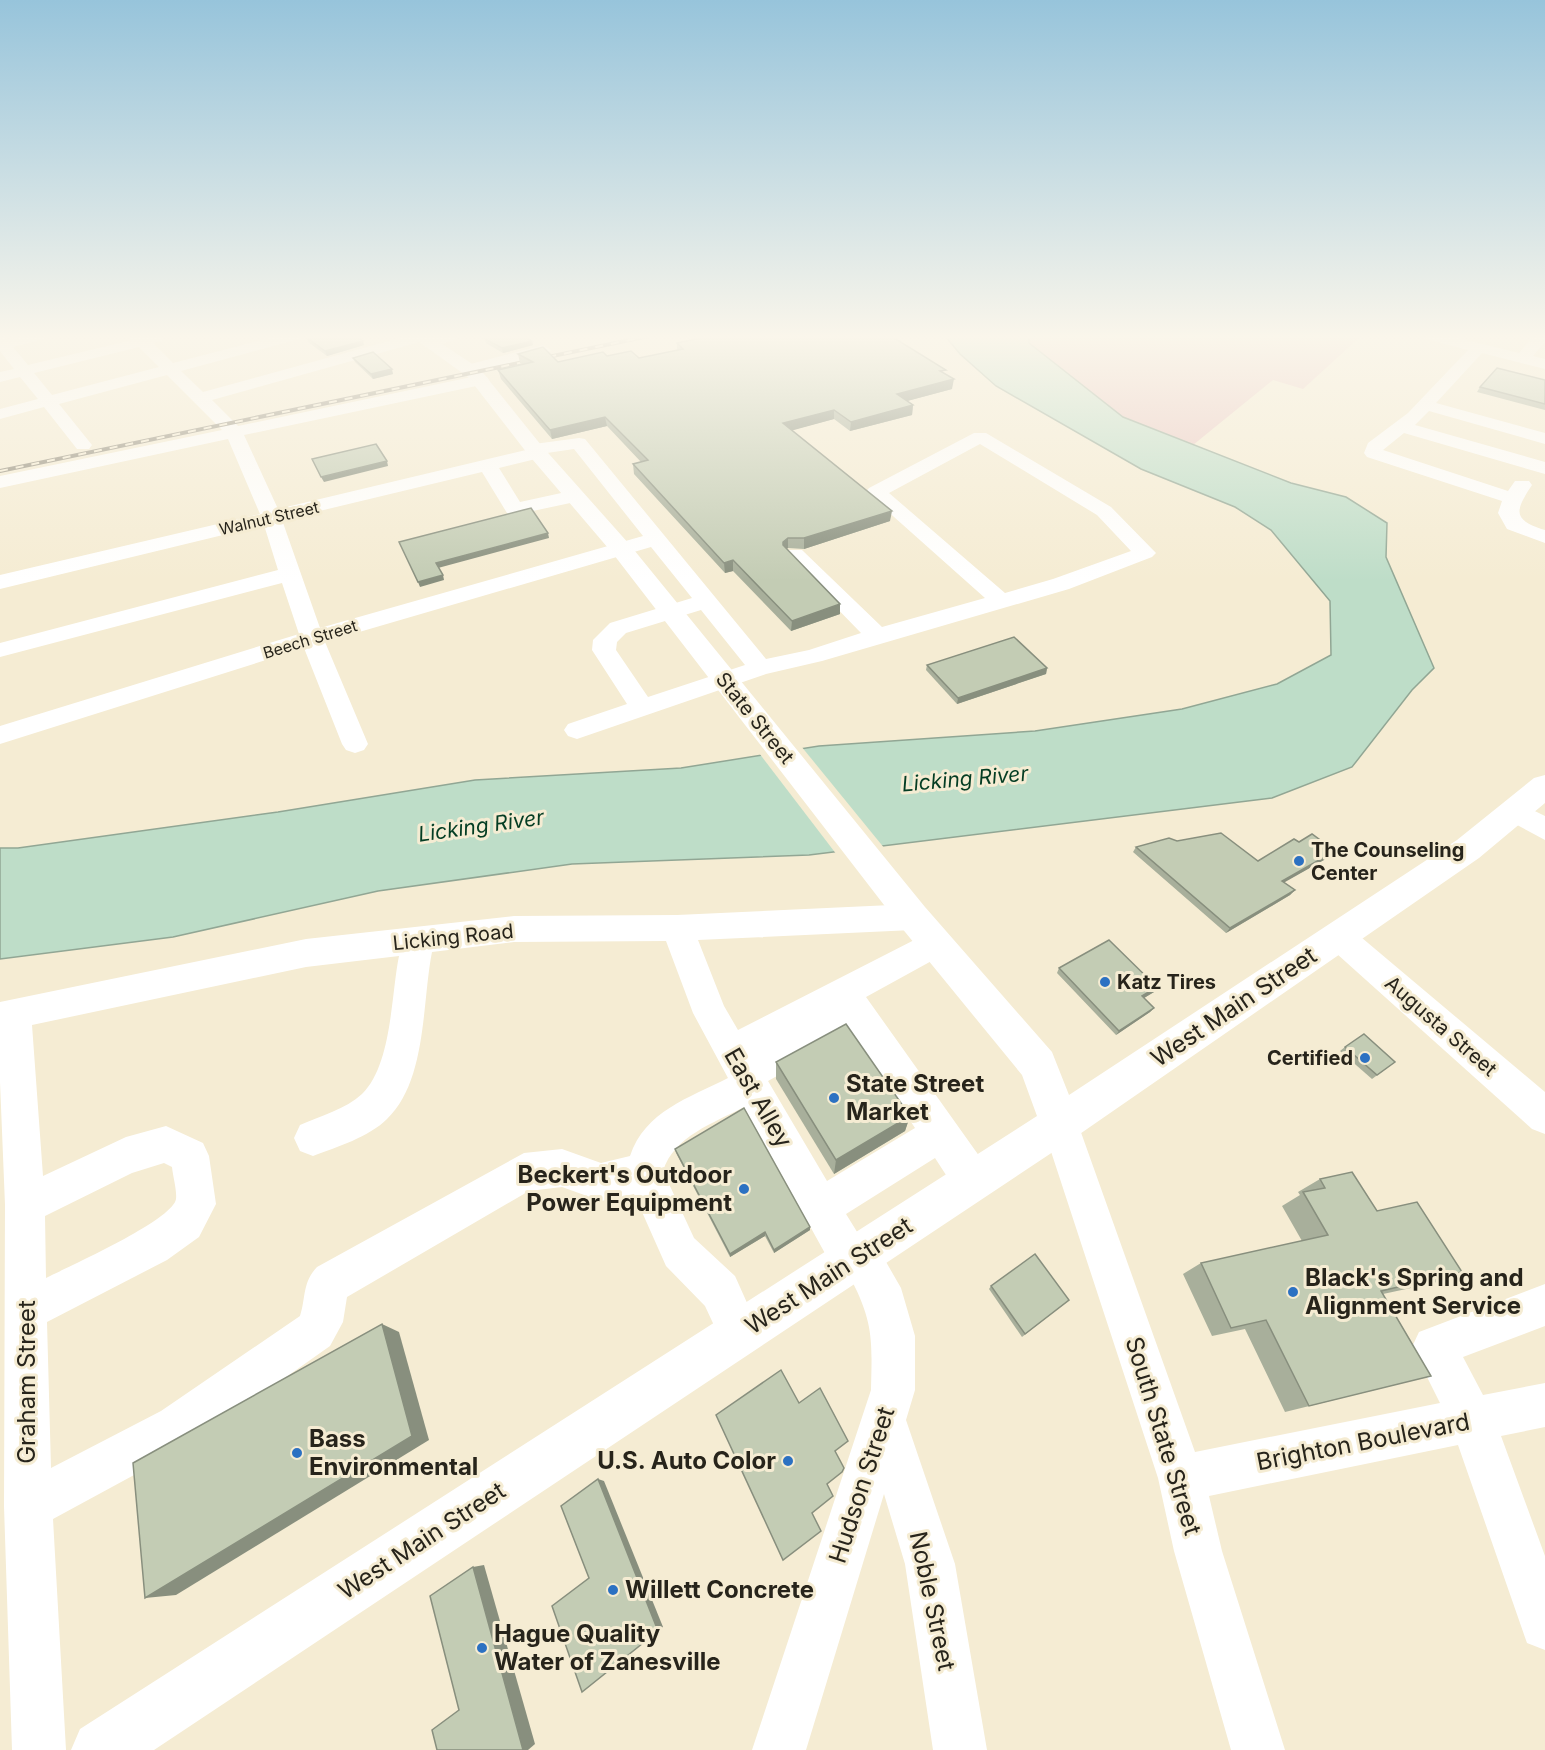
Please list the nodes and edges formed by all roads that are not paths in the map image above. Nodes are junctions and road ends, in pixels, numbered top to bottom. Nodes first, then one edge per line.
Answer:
1 (63, 418) edge
2 (213, 418) edge
3 (222, 418) edge
4 (290, 418) edge
5 (509, 418) edge
6 (1411, 418) edge
7 (1418, 418) edge
8 (1418, 418) edge
9 (198, 421) dead end
10 (234, 432) junction
11 (62, 449) dead end
12 (536, 451) junction
13 (1540, 456) edge
14 (488, 466) junction
15 (0, 482) edge
16 (575, 496) junction
17 (1512, 498) junction
18 (272, 517) junction
19 (1545, 537) edge
20 (654, 539) junction
21 (622, 550) junction
22 (795, 554) edge
23 (290, 574) junction
24 (0, 582) edge
25 (707, 601) junction
26 (1001, 601) junction
27 (670, 612) junction
28 (877, 636) junction
29 (312, 638) junction
30 (0, 650) edge
31 (760, 668) junction
32 (733, 691) junction
33 (642, 708) junction
34 (577, 730) dead end
35 (0, 735) edge
36 (356, 744) dead end
37 (1545, 786) edge
38 (1531, 820) edge
39 (915, 919) junction
40 (676, 928) junction
41 (1338, 936) junction
42 (418, 940) junction
43 (851, 1003) junction
44 (7, 1016) edge
45 (742, 1070) junction
46 (1545, 1116) edge
47 (1060, 1124) junction
48 (940, 1133) junction
49 (314, 1138) dead end
50 (644, 1172) junction
51 (974, 1181) junction
52 (25, 1205) junction
53 (820, 1207) junction
54 (856, 1258) junction
55 (1545, 1305) edge
56 (27, 1310) junction
57 (740, 1334) junction
58 (1545, 1405) edge
59 (1472, 1420) junction
60 (884, 1421) junction
61 (1181, 1478) junction
62 (28, 1506) junction
63 (1545, 1625) edge
64 (39, 1750) edge
65 (101, 1750) edge
66 (779, 1750) edge
67 (960, 1750) edge
68 (1258, 1750) edge

1 - 11 street
2 - 9 street
3 - 10 street
4 - 10 street
5 - 12 main road, State Street
6 - 17 street
7 - 13 street
8 - 13 street
10 - 15 street
10 - 18 street
12 - 14 street, Walnut Street
12 - 16 main road, State Street
12 - 20 street, Walnut Street
13 - 17 street
14 - 16 street
14 - 18 street, Walnut Street
16 - 21 main road, State Street
17 - 19 street
18 - 23 street
18 - 24 street, Walnut Street
20 - 21 street, Beech Street
20 - 25 street
21 - 27 main road, State Street
21 - 29 street, Beech Street
22 - 28 street
23 - 29 street
23 - 30 street
25 - 27 street
25 - 31 street
26 - 26 street
26 - 28 street
27 - 32 main road, State Street
27 - 33 street
28 - 31 street
29 - 35 street, Beech Street
29 - 36 street
31 - 32 street
32 - 33 street
32 - 39 main road, State Street
33 - 34 street
37 - 38 main road, West Main Street
38 - 41 main road, West Main Street
39 - 40 street, Licking Road
39 - 43 street
39 - 47 main road, State Street
40 - 42 street, Licking Road
40 - 45 street, East Alley
41 - 46 street, Augusta Street
41 - 47 main road, West Main Street
42 - 44 street, Licking Road
42 - 49 street
43 - 45 street
43 - 48 street
44 - 52 street, Graham Street
45 - 50 street
45 - 53 street, East Alley
47 - 51 main road, West Main Street
47 - 61 street, South State Street
48 - 51 street
48 - 53 street
50 - 57 street
50 - 62 street
51 - 54 main road, West Main Street
52 - 56 street, Graham Street
52 - 56 street
53 - 54 street, East Alley
54 - 57 main road, West Main Street
54 - 60 street, Hudson Street
55 - 59 street
56 - 62 street, Graham Street
57 - 65 main road, West Main Street
58 - 59 street, Brighton Boulevard
59 - 61 street, Brighton Boulevard
59 - 63 street
60 - 66 street, Hudson Street
60 - 67 street, Noble Street
61 - 68 street, South State Street
62 - 64 street, Graham Street

